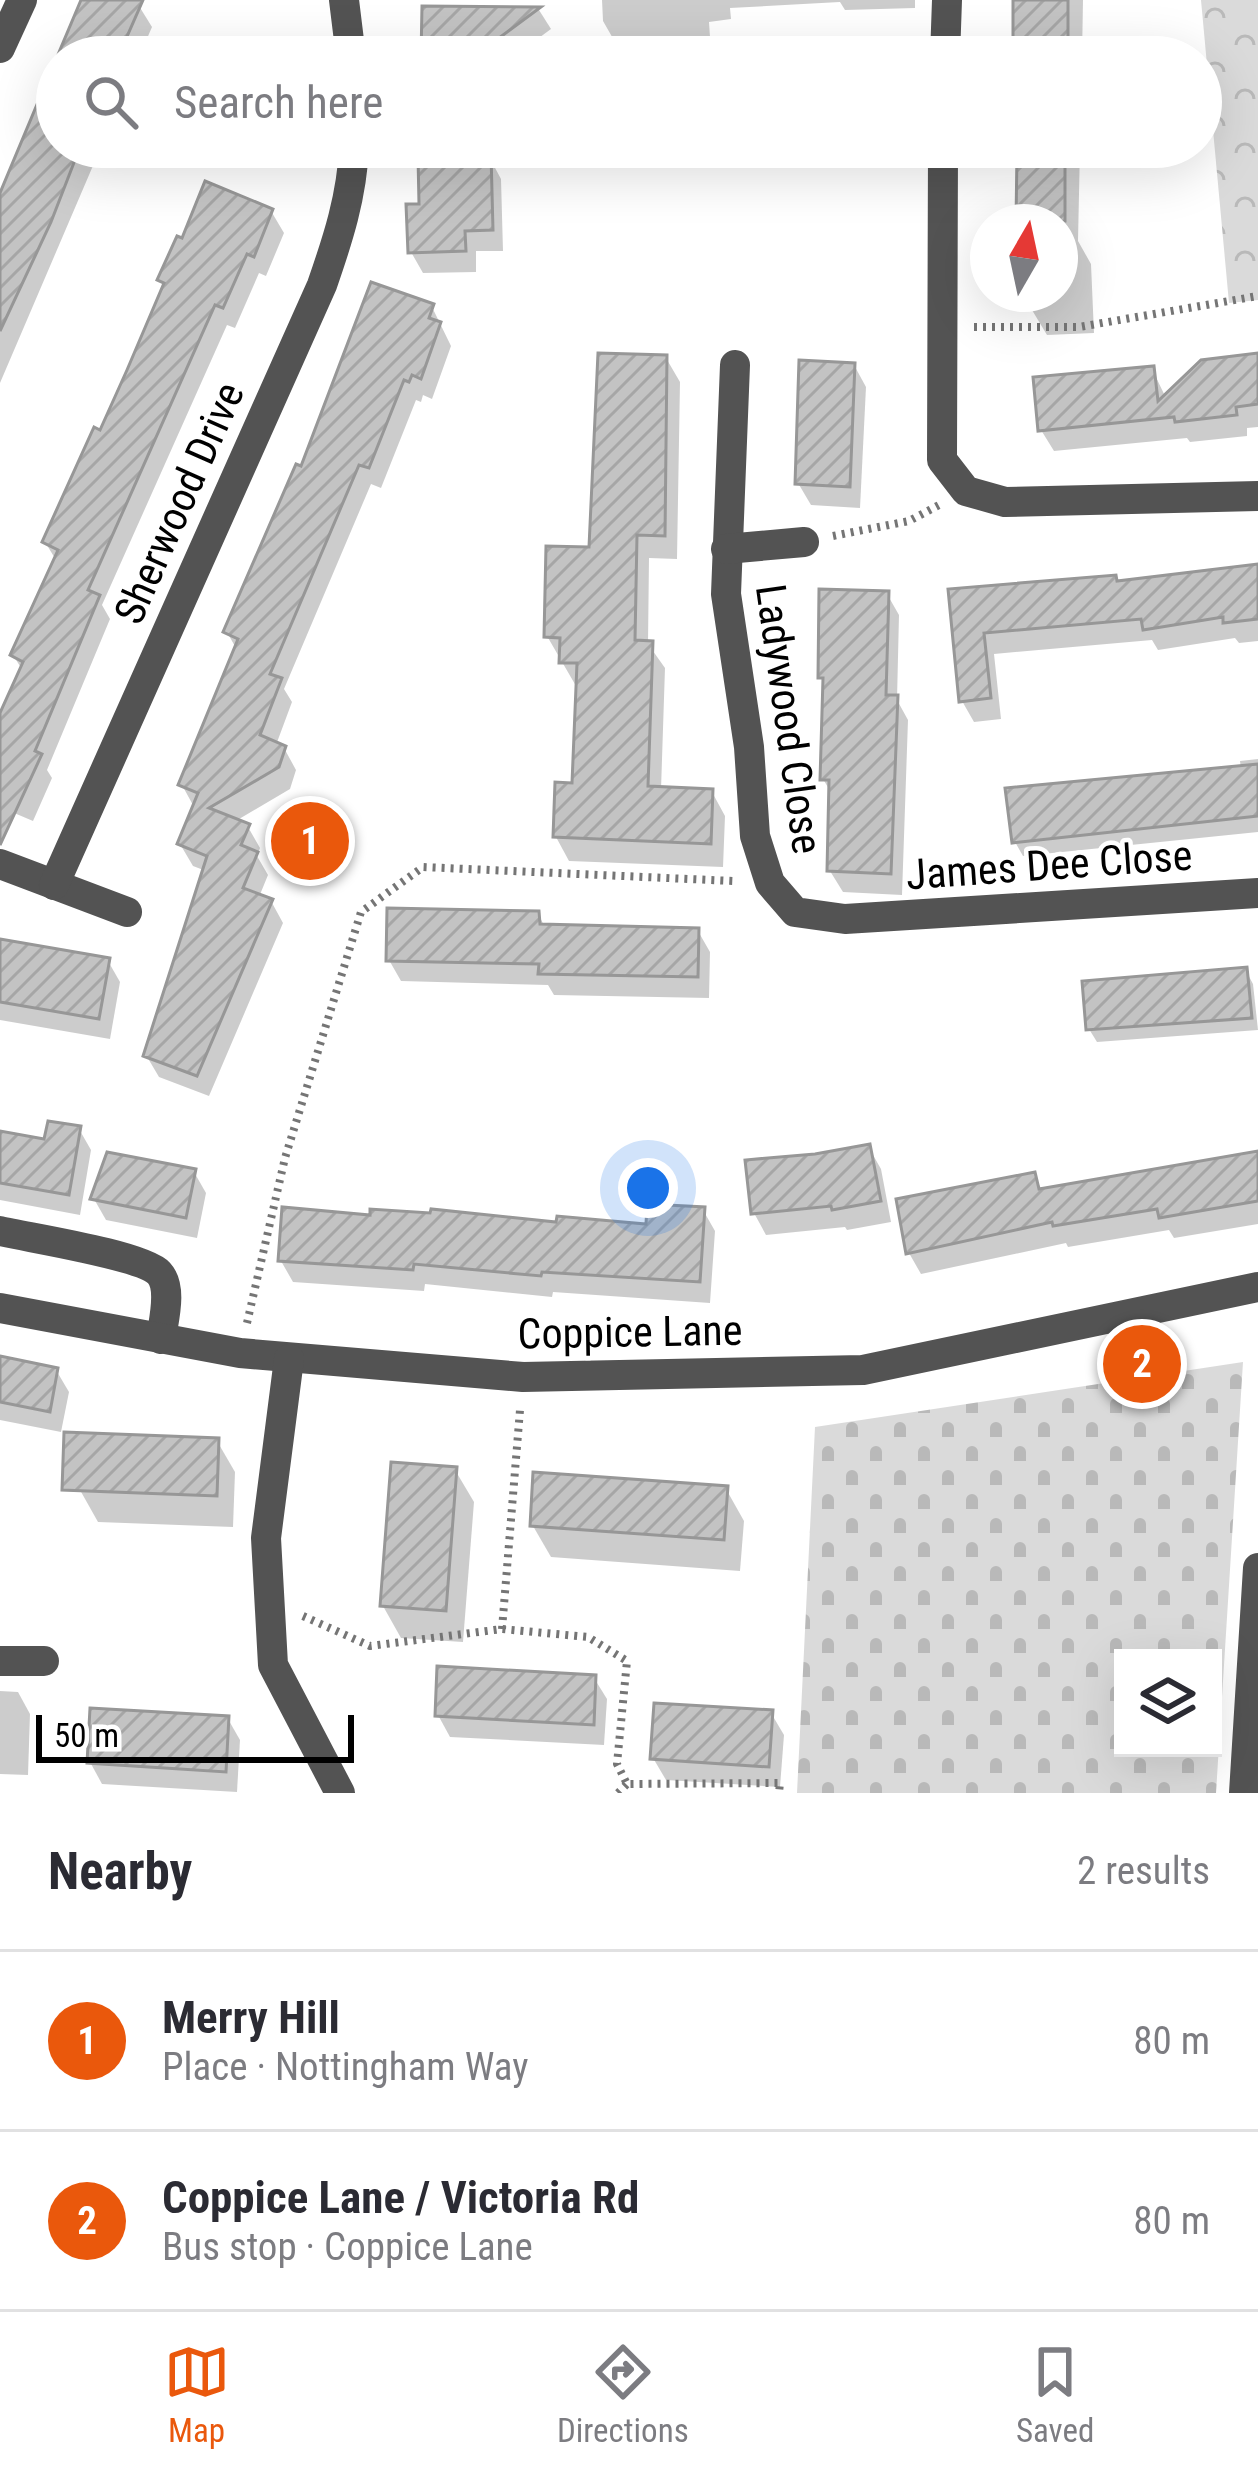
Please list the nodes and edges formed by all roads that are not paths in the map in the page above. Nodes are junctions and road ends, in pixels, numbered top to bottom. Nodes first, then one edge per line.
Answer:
1 (22, 0) edge
2 (344, 0) edge
3 (947, 0) edge
4 (348, 36) edge
5 (946, 36) edge
6 (0, 48) edge
7 (353, 168) edge
8 (943, 168) edge
9 (735, 365) dead end
10 (1258, 496) edge
11 (804, 542) road end
12 (726, 549) junction
13 (0, 864) edge
14 (54, 885) junction
15 (1258, 893) edge
16 (128, 912) dead end
17 (845, 920) joint
18 (0, 1231) edge
19 (1258, 1287) edge
20 (0, 1308) edge
21 (161, 1340) junction
22 (289, 1359) junction
23 (1258, 1568) edge
24 (0, 1661) edge
25 (44, 1661) dead end
26 (340, 1793) edge
27 (1244, 1793) edge

1 - 6 street
2 - 4 street
3 - 5 street
7 - 14 street, Sherwood Drive
8 - 10 street
9 - 12 street, Ladywood Close
11 - 12 street, Ladywood Close
12 - 17 street, Ladywood Close
13 - 14 street
14 - 16 street
15 - 17 street, James Dee Close
18 - 21 street
19 - 22 street, Coppice Lane
20 - 21 street, Coppice Lane
21 - 22 street, Coppice Lane
22 - 26 street
23 - 27 street
24 - 25 street

